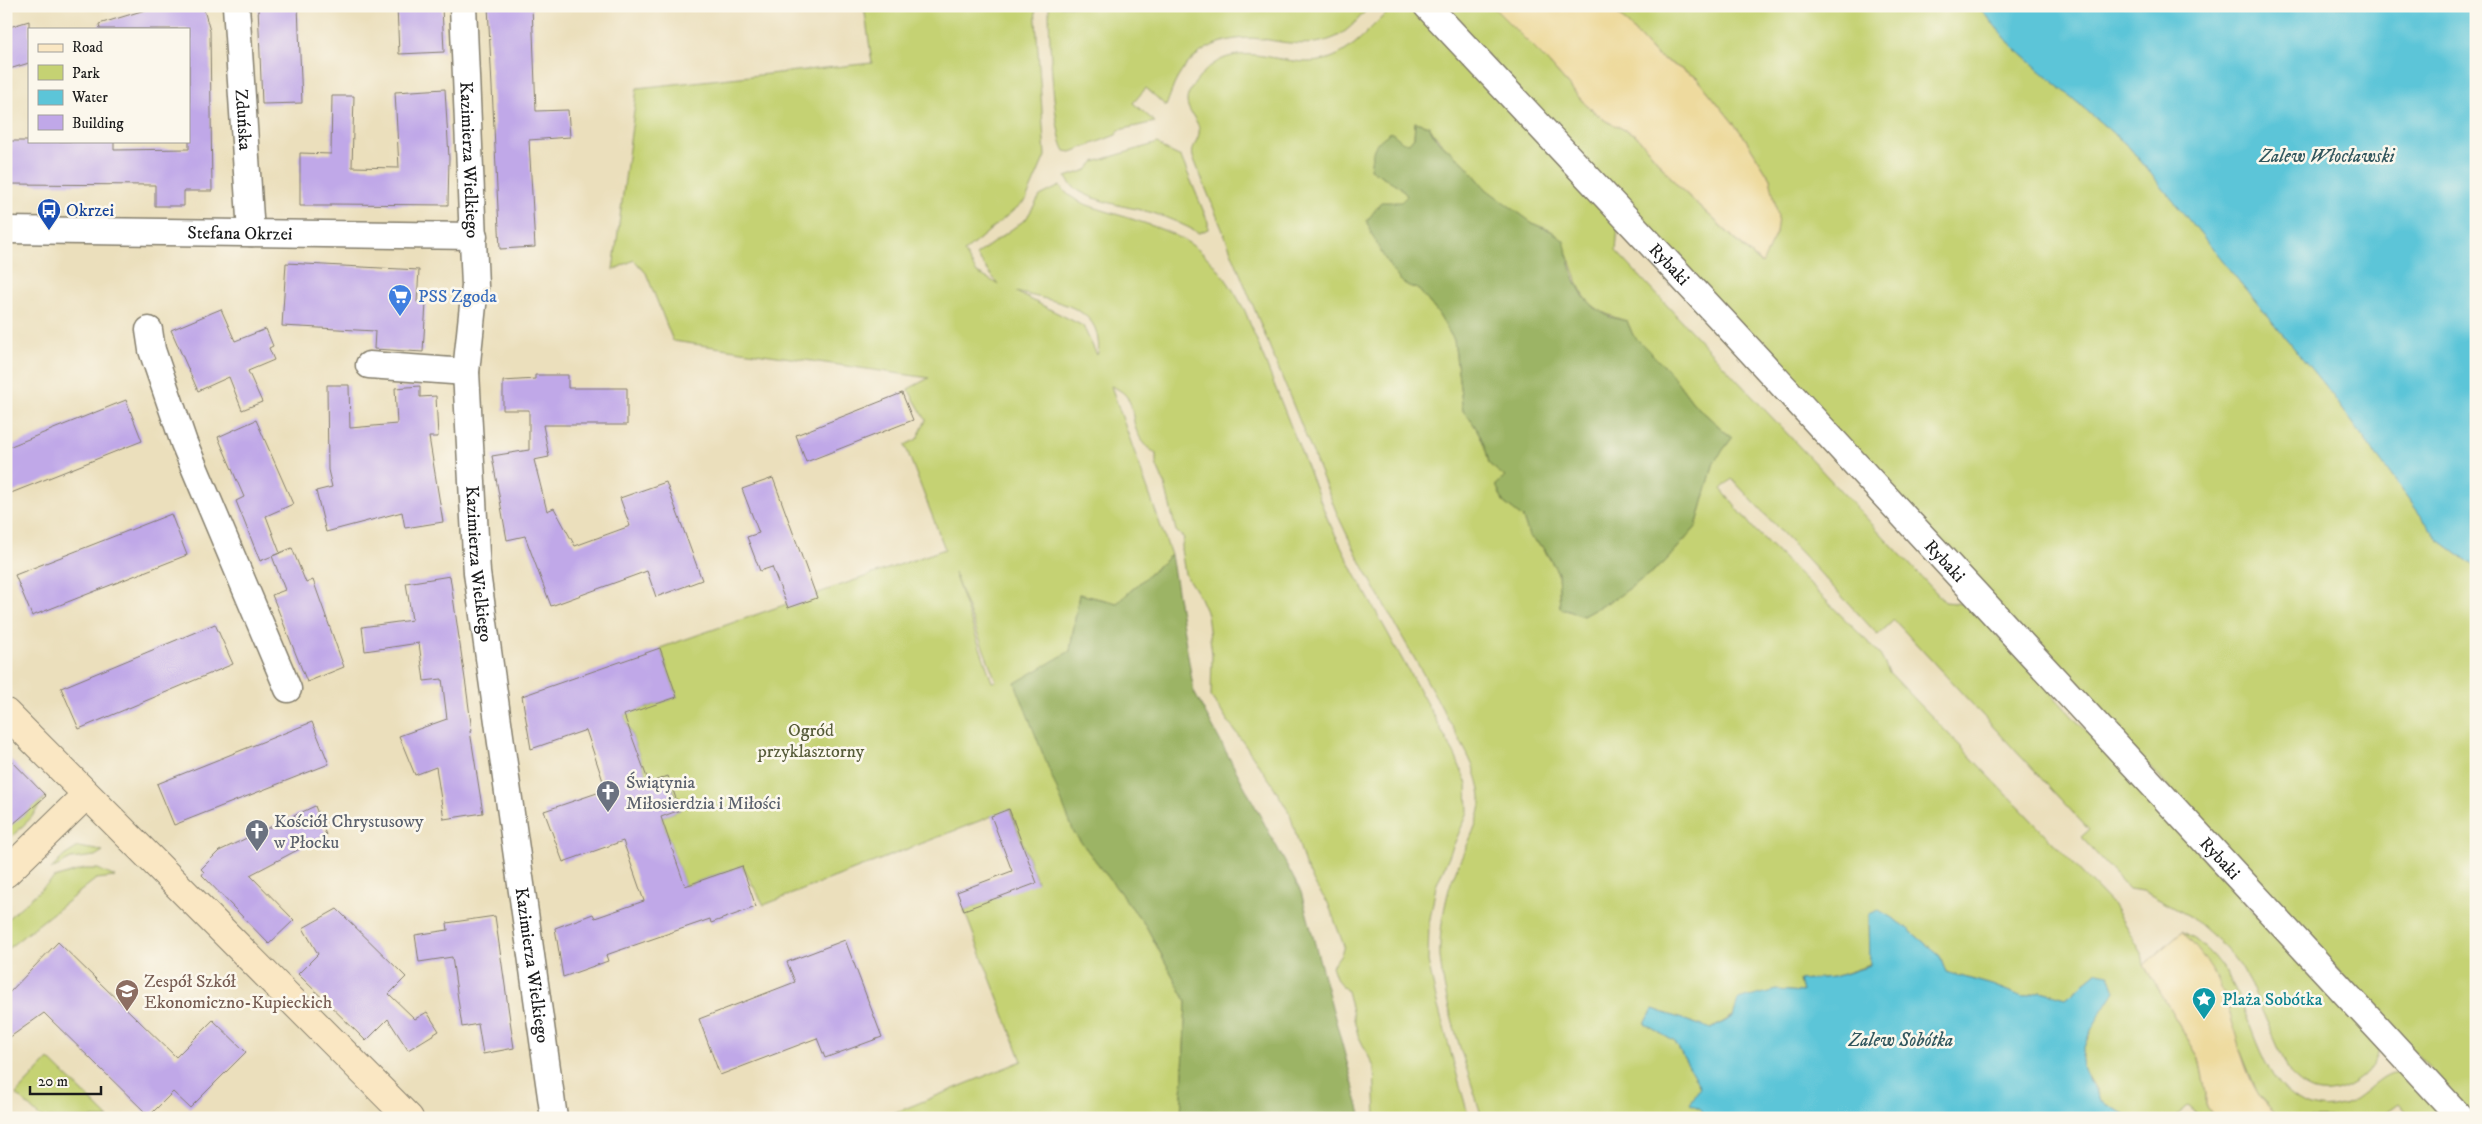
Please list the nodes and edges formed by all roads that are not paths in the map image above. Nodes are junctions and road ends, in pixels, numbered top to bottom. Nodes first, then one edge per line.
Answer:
1 (236, 6) edge
2 (463, 6) edge
3 (1427, 6) edge
4 (6, 230) edge
5 (251, 233) junction
6 (474, 236) junction
7 (149, 330) dead end
8 (369, 364) dead end
9 (466, 372) junction
10 (288, 689) dead end
11 (6, 713) edge
12 (86, 795) junction
13 (6, 873) edge
14 (409, 1118) edge
15 (554, 1118) edge
16 (2461, 1118) edge

1 - 5 street, Zduńska
2 - 6 street, Kazimierza Wielkiego
3 - 16 street, Rybaki
4 - 5 street, Stefana Okrzei
5 - 6 street, Stefana Okrzei
6 - 9 street, Kazimierza Wielkiego
7 - 10 street
8 - 9 street
9 - 15 street, Kazimierza Wielkiego
11 - 12 street
12 - 13 street
12 - 14 street

